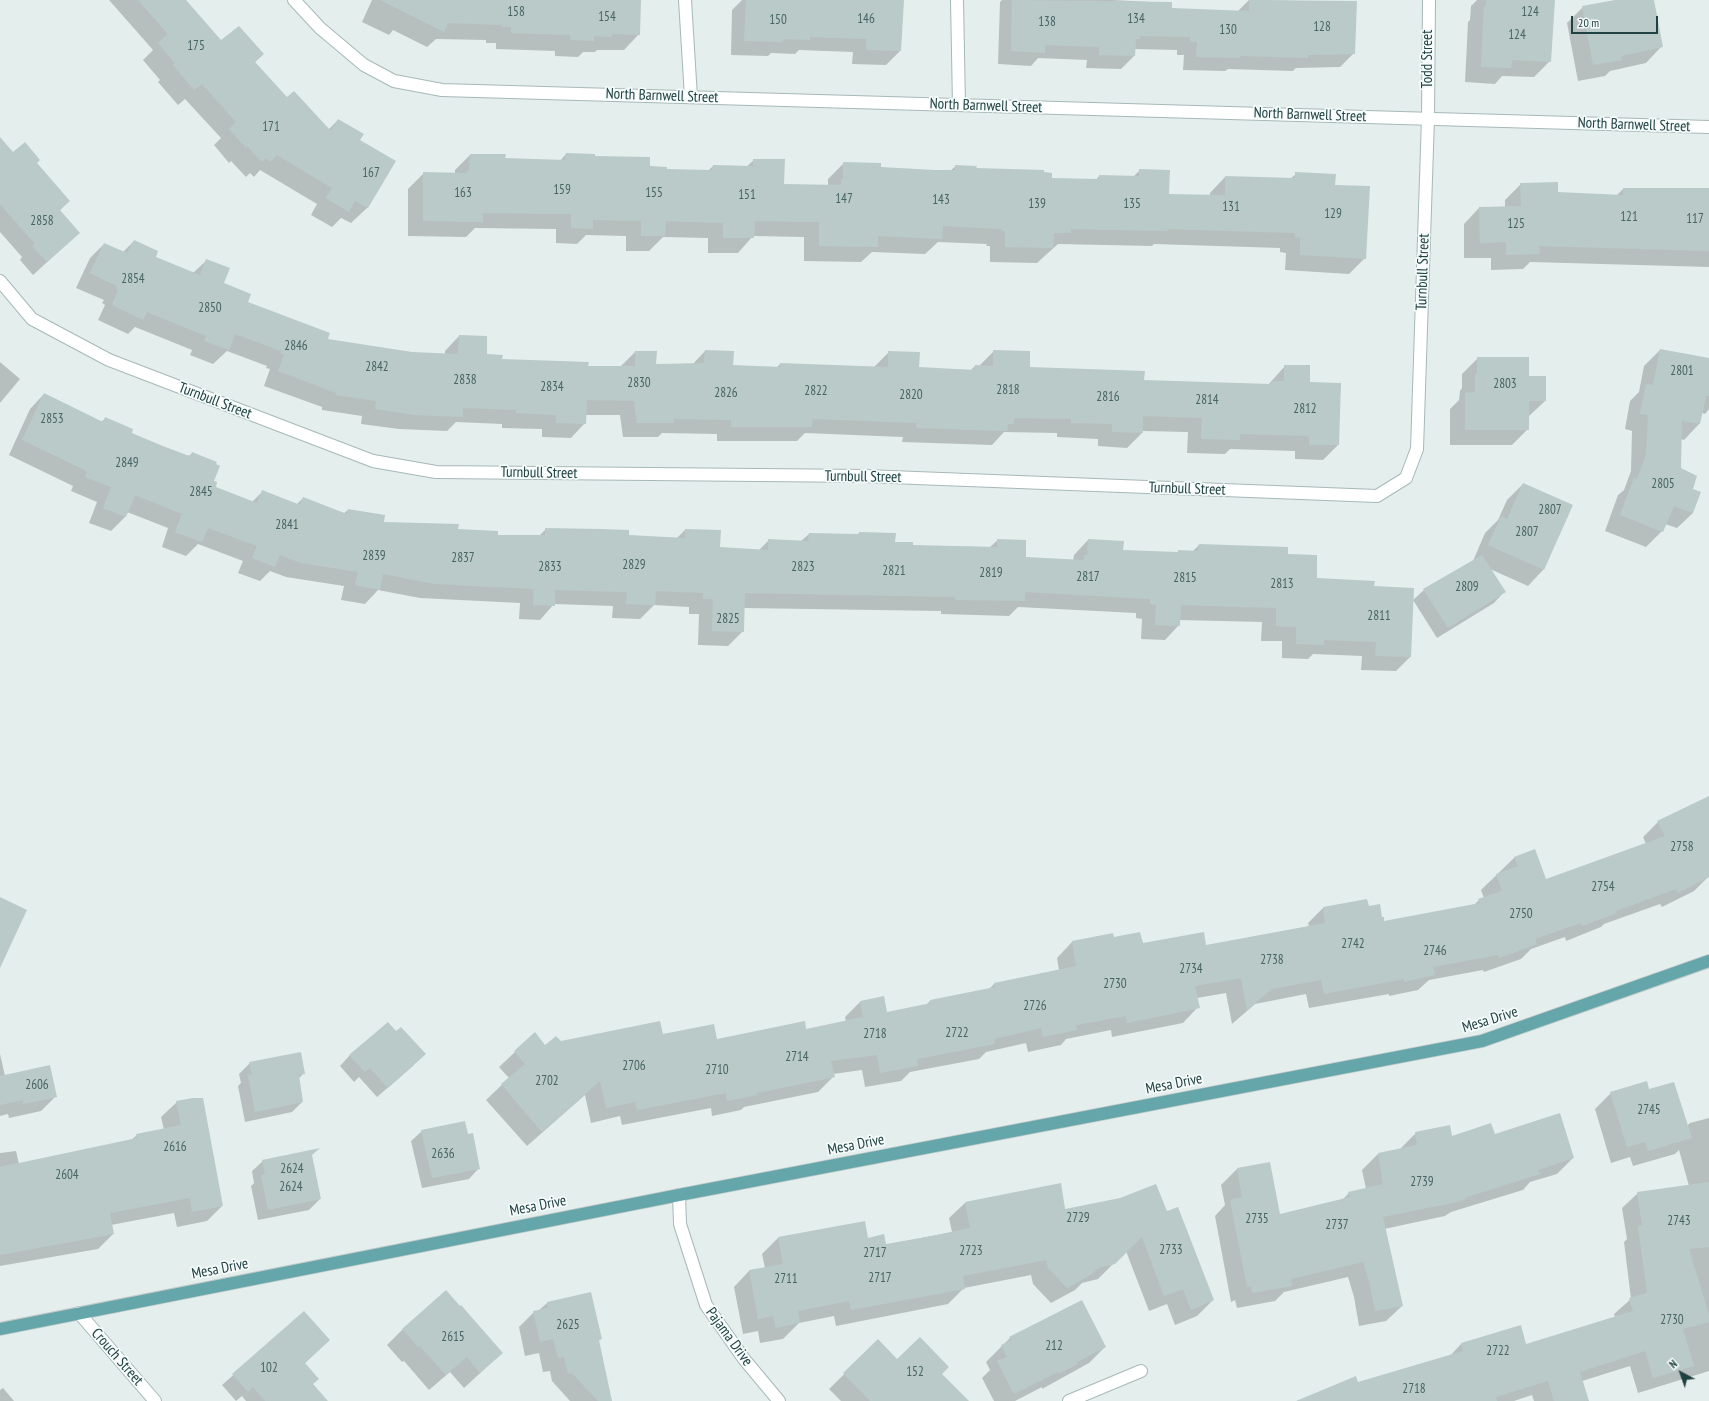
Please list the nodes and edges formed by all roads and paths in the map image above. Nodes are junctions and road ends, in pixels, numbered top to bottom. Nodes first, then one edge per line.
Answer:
1 (294, 0) edge
2 (685, 0) edge
3 (957, 0) edge
4 (1429, 0) edge
5 (691, 97) junction
6 (959, 105) junction
7 (1428, 118) junction
8 (1709, 127) edge
9 (0, 281) edge
10 (1709, 961) edge
11 (679, 1195) junction
12 (79, 1313) junction
13 (0, 1328) edge
14 (1140, 1371) dead end
15 (155, 1401) edge
16 (779, 1401) edge
17 (1069, 1401) edge

1 - 5 street, North Barnwell Street
2 - 5 street
3 - 6 street
4 - 7 street, Todd Street
5 - 6 street, North Barnwell Street
6 - 7 street, North Barnwell Street
7 - 8 street, North Barnwell Street
7 - 9 street, Turnbull Street
10 - 11 main road, Mesa Drive
11 - 12 main road, Mesa Drive
11 - 16 street, Pajama Drive
12 - 13 main road, Mesa Drive
12 - 15 street, Crouch Street
14 - 17 street

